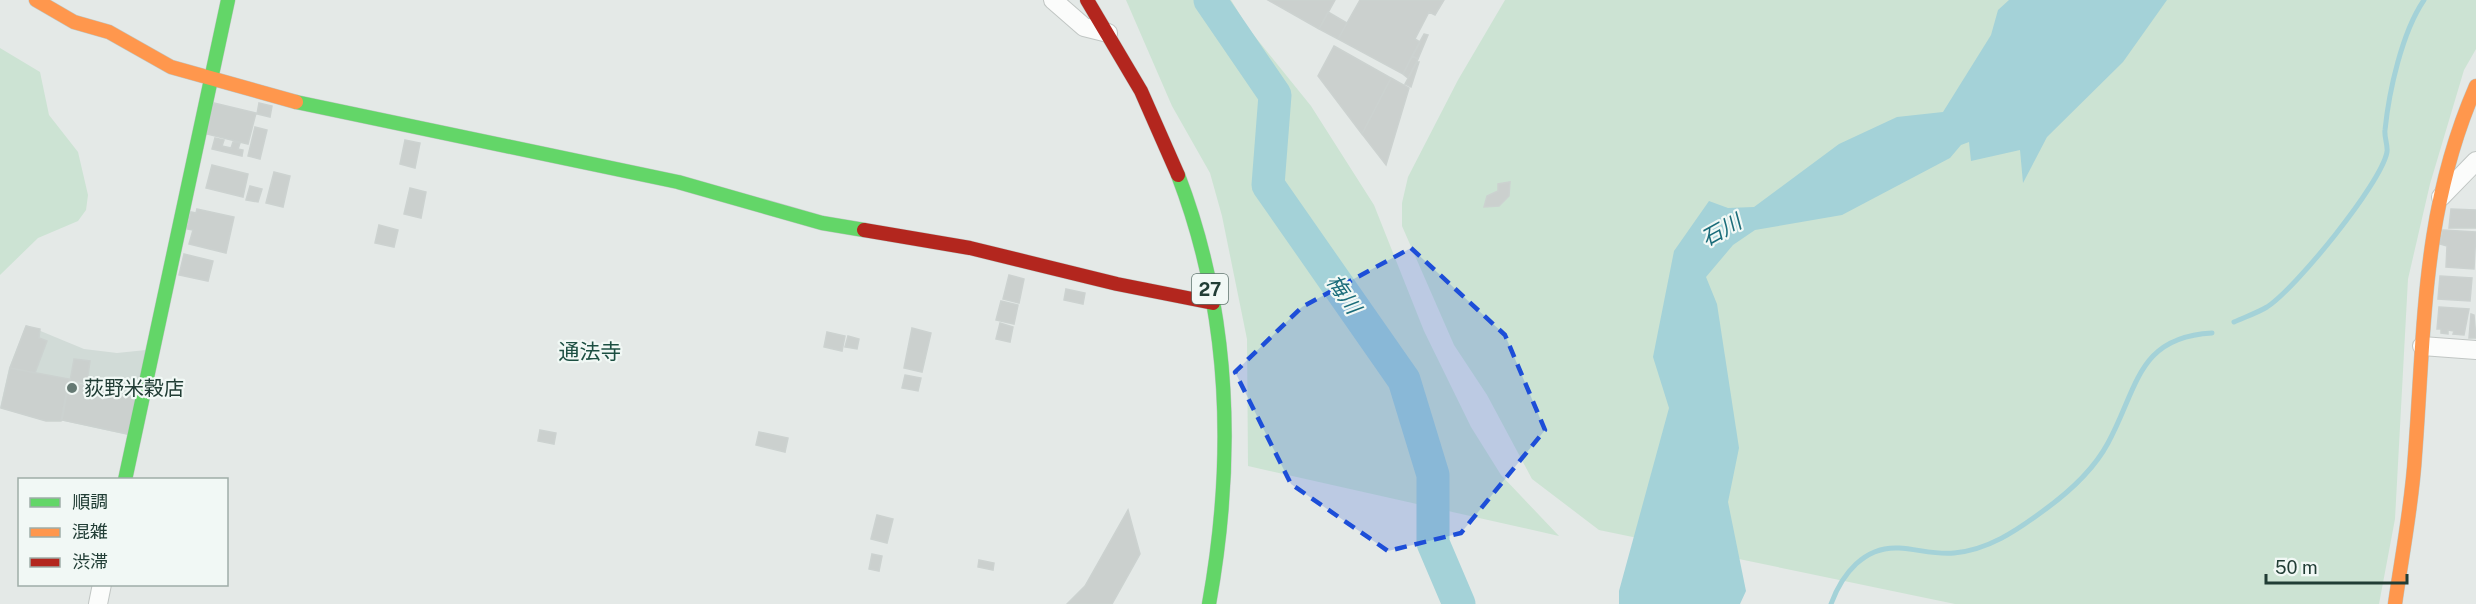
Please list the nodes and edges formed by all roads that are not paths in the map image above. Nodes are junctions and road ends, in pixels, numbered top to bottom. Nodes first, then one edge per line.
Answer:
1 (36, 0) edge
2 (228, 0) edge
3 (1053, 0) edge
4 (1087, 0) edge
5 (1108, 33) junction
6 (213, 78) junction
7 (2476, 86) edge
8 (2476, 161) edge
9 (2440, 199) junction
10 (1213, 303) junction
11 (2422, 346) junction
12 (2476, 350) edge
13 (125, 478) edge
14 (102, 586) edge
15 (98, 604) edge
16 (1209, 604) edge
17 (2395, 604) edge

1 - 6 street
2 - 6 street
3 - 5 street
4 - 5 street, 27
5 - 10 street, 27
6 - 10 street
6 - 13 street
7 - 9 street
8 - 9 street
9 - 11 street
10 - 16 street, 27
11 - 12 street
11 - 17 street
14 - 15 street

